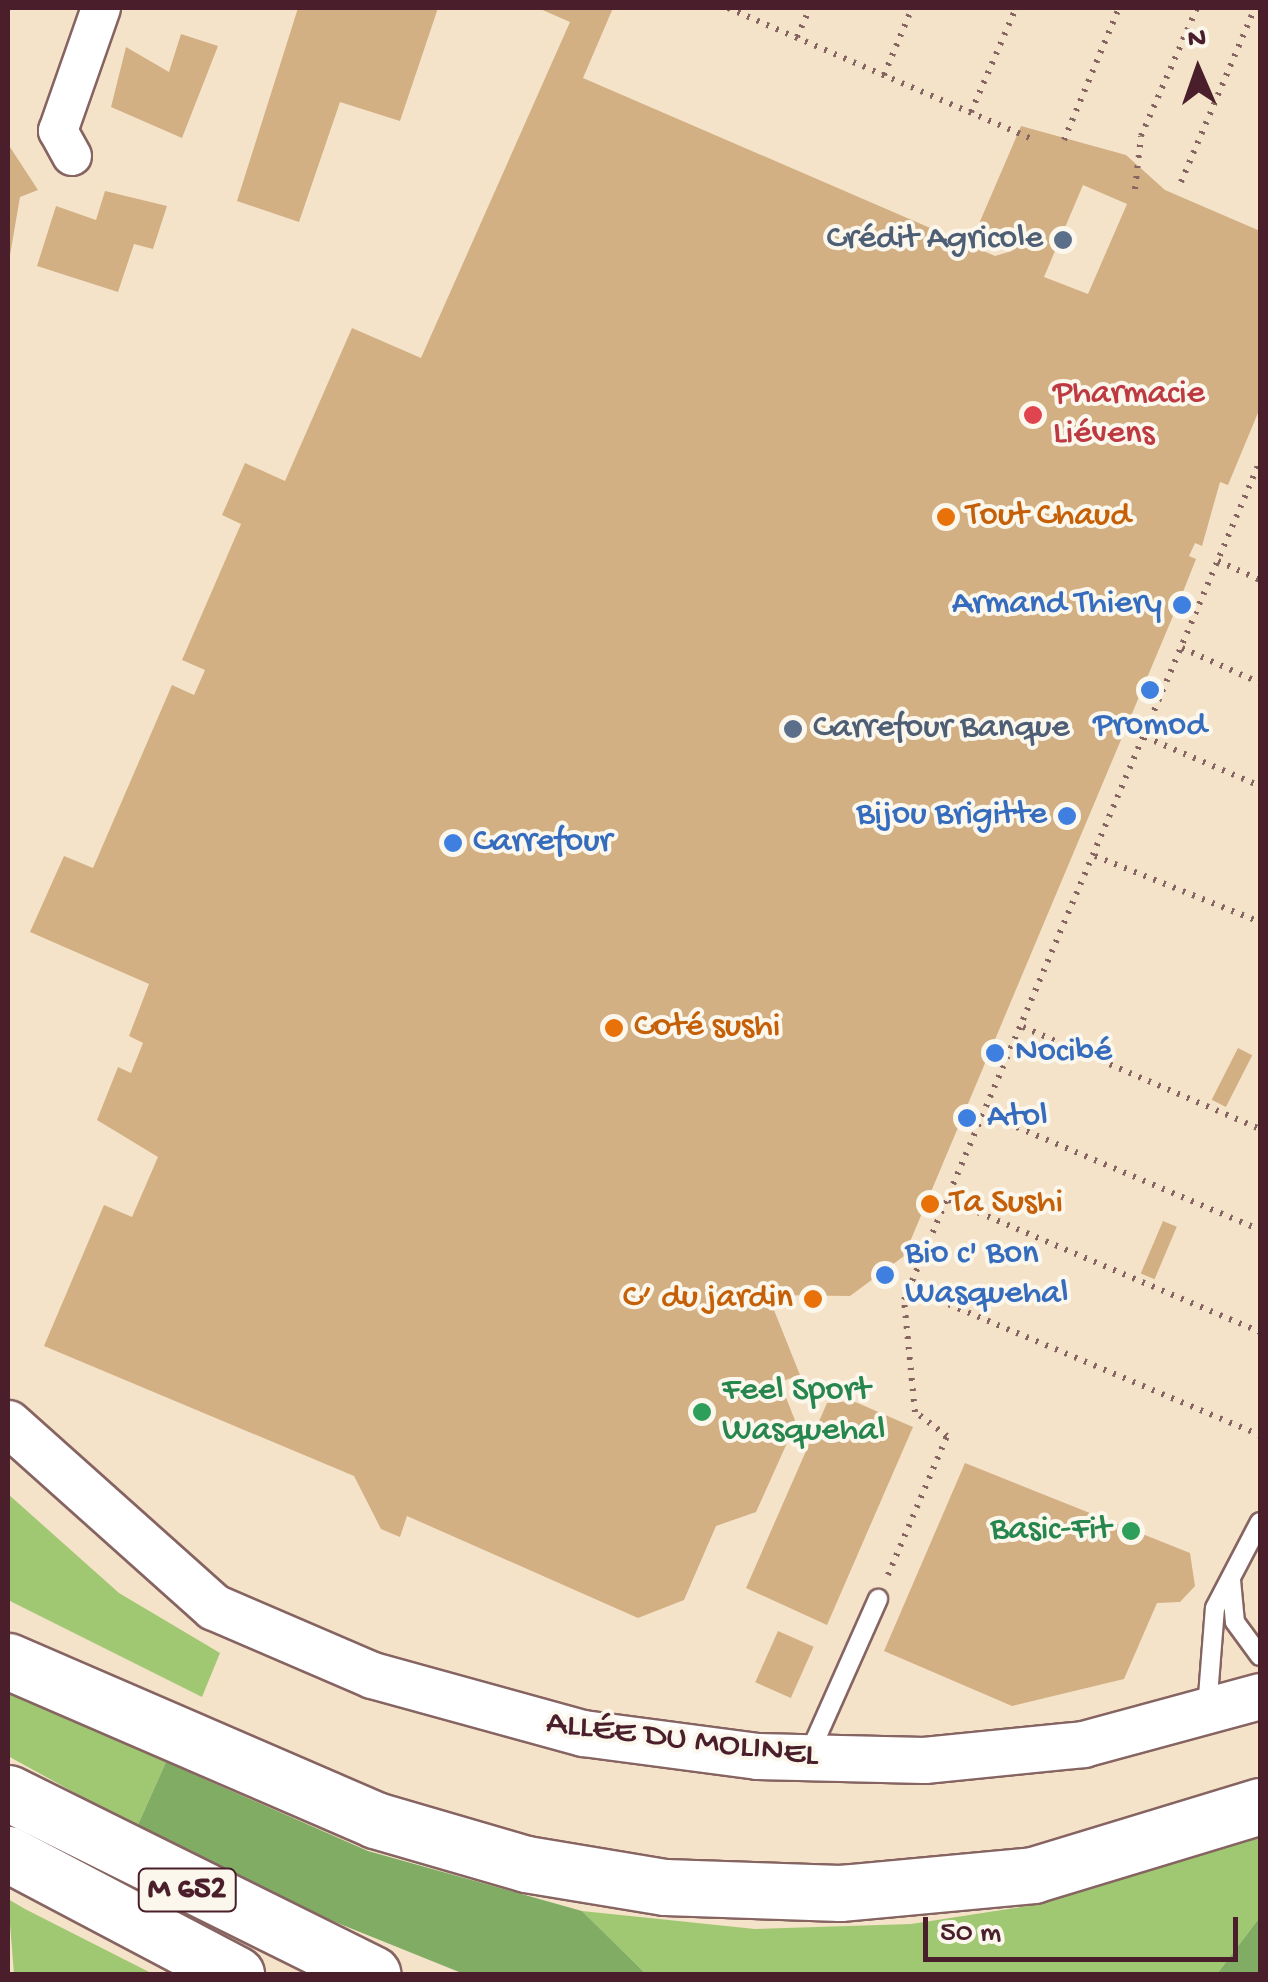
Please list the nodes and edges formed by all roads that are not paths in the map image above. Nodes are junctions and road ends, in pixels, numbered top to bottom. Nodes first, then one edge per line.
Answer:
1 (101, 8) edge
2 (72, 156) dead end
3 (8, 1423) edge
4 (1260, 1522) edge
5 (1232, 1570) junction
6 (878, 1599) road end
7 (1260, 1656) edge
8 (8, 1661) edge
9 (1260, 1696) edge
10 (1207, 1716) junction
11 (807, 1760) junction
12 (8, 1794) edge
13 (1260, 1806) edge
14 (8, 1854) edge
15 (236, 1974) edge
16 (372, 1974) edge

1 - 2 street
3 - 11 street, ALLÉE DU MOLINEL
4 - 5 lane
5 - 7 lane
5 - 10 lane
6 - 11 lane
8 - 13 highway
9 - 10 street, ALLÉE DU MOLINEL
10 - 11 street, ALLÉE DU MOLINEL
12 - 16 highway, M 652
14 - 15 highway, M 652

